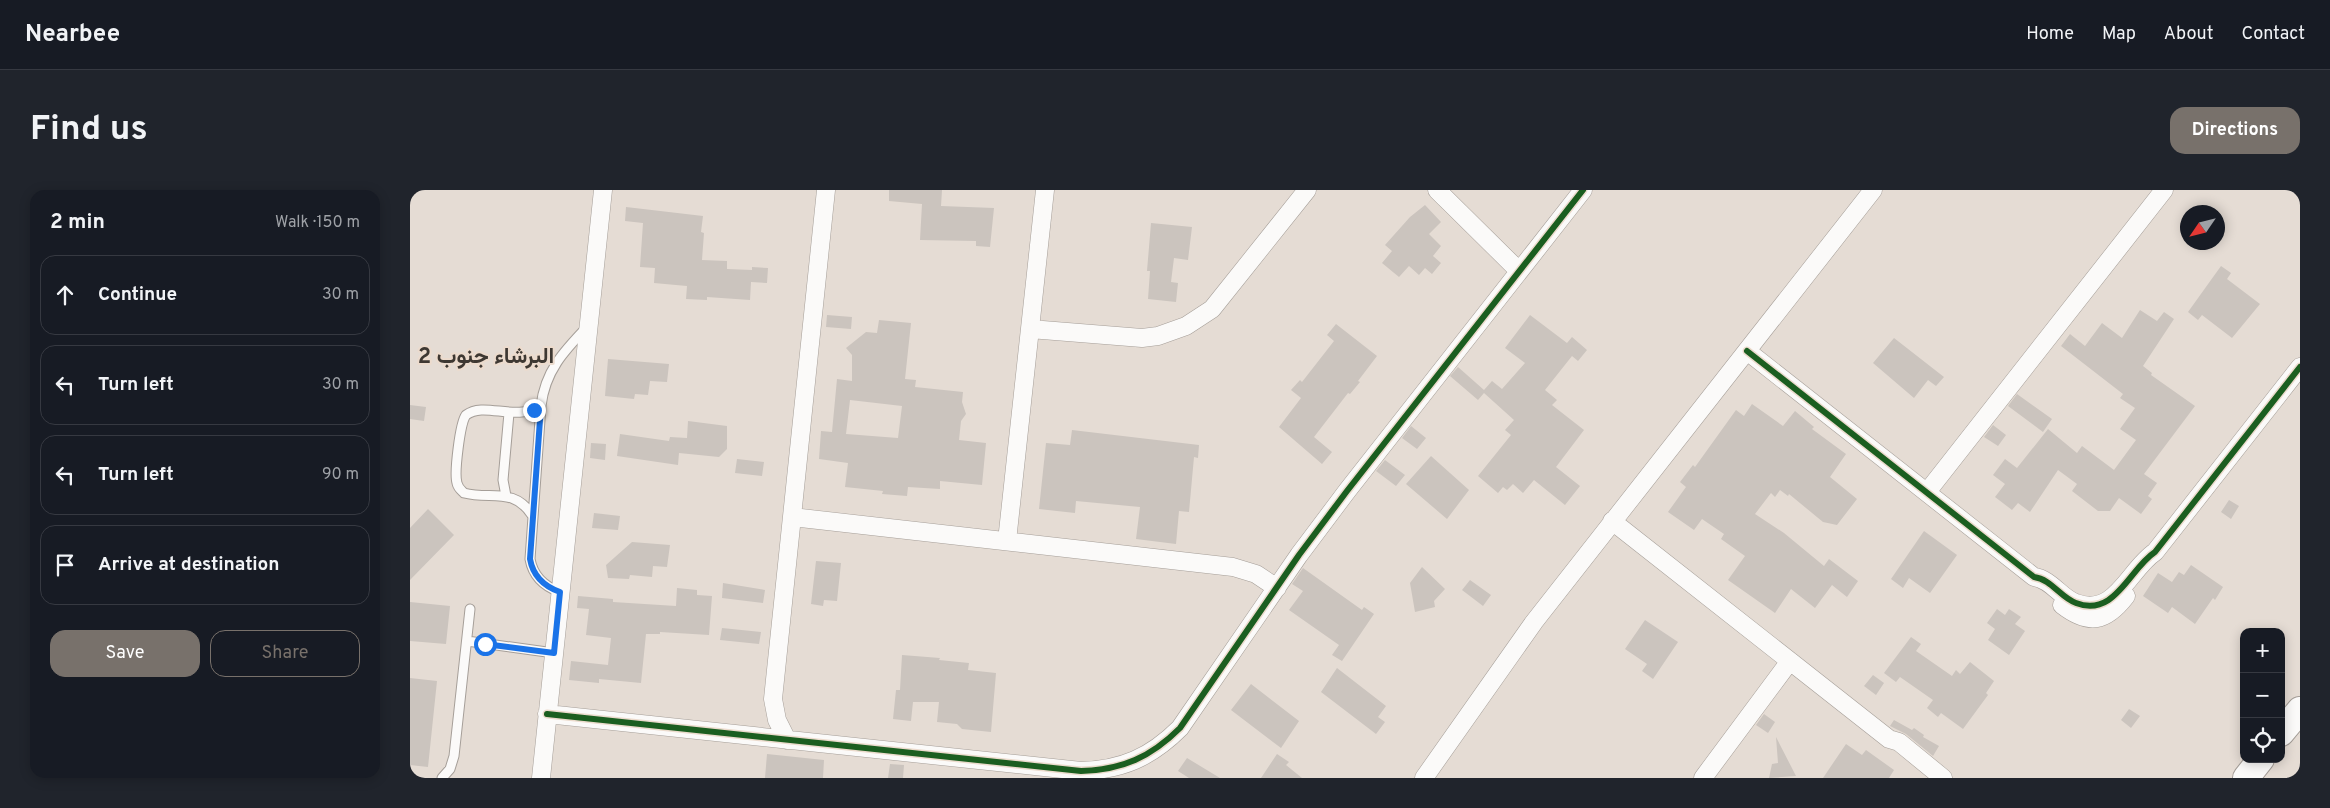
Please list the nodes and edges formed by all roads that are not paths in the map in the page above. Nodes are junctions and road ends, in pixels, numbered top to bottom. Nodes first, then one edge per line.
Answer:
1 (603, 190) edge
2 (826, 190) edge
3 (1045, 190) edge
4 (1307, 190) edge
5 (1437, 190) edge
6 (1583, 190) edge
7 (1873, 190) edge
8 (2164, 190) edge
9 (1518, 272) junction
10 (588, 325) junction
11 (1030, 329) junction
12 (1747, 351) junction
13 (2300, 367) edge
14 (541, 406) junction
15 (509, 413) junction
16 (1926, 492) junction
17 (506, 496) junction
18 (532, 515) junction
19 (792, 516) junction
20 (1612, 521) junction
21 (1007, 541) junction
22 (1276, 588) junction
23 (560, 592) junction
24 (470, 609) dead end
25 (467, 641) junction
26 (554, 653) junction
27 (1790, 661) junction
28 (773, 699) junction
29 (2300, 710) edge
30 (547, 714) junction
31 (2285, 728) edge
32 (752, 736) junction
33 (1890, 739) junction
34 (787, 740) junction
35 (2258, 763) edge
36 (442, 778) edge
37 (540, 778) edge
38 (1424, 778) edge
39 (1703, 778) edge
40 (1930, 778) edge
41 (1943, 778) edge
42 (2246, 778) edge

1 - 10 street
2 - 19 street
3 - 11 street
4 - 11 street
5 - 9 street
6 - 9 street
7 - 12 street
8 - 16 street
9 - 22 street
10 - 14 lane
10 - 23 street
11 - 21 street
12 - 16 street
12 - 20 street
13 - 16 street
14 - 15 lane
14 - 18 lane
15 - 17 lane
15 - 17 lane
17 - 18 lane
18 - 23 lane
19 - 21 street
19 - 28 street
20 - 27 street
20 - 38 street
21 - 22 street
22 - 34 street
23 - 26 street
24 - 25 lane
25 - 26 lane
25 - 36 lane
26 - 30 street
27 - 33 street
27 - 39 street
28 - 32 street
28 - 34 street
29 - 31 main road
30 - 32 street
30 - 37 street
32 - 34 street
33 - 40 street
33 - 41 street
35 - 42 main road

